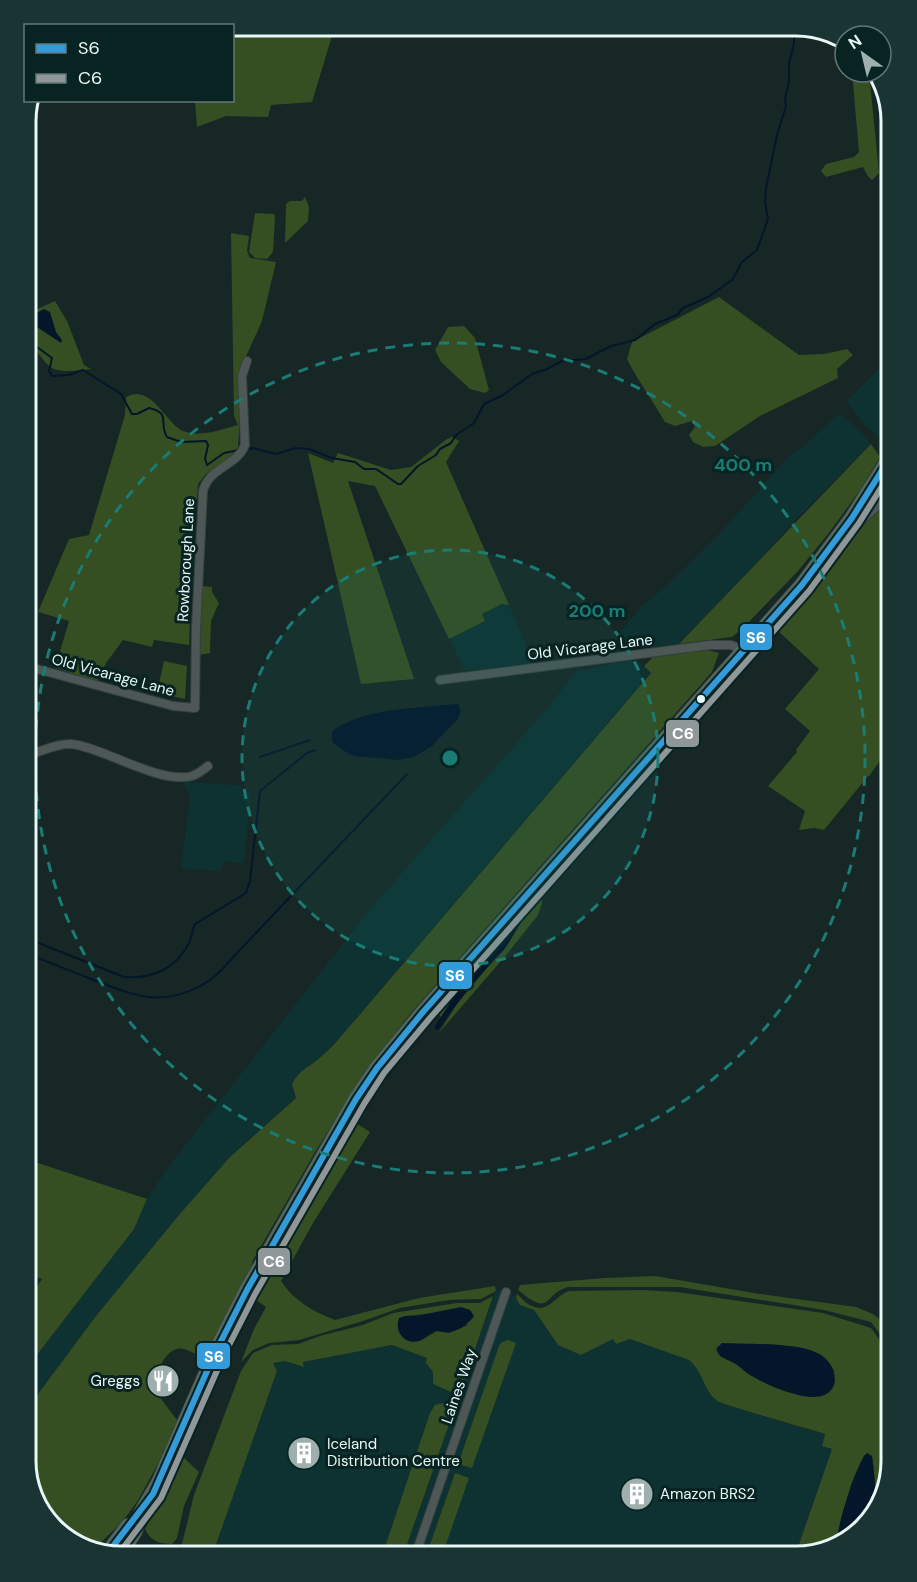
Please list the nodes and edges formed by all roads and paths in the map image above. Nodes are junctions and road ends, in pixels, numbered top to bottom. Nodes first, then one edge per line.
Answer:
1 (247, 361) dead end
2 (881, 471) edge
3 (881, 503) edge
4 (837, 539) junction
5 (743, 650) junction
6 (36, 669) edge
7 (440, 680) dead end
8 (195, 708) joint
9 (36, 752) edge
10 (208, 766) dead end
11 (506, 1292) dead end
12 (129, 1538) junction
13 (118, 1546) edge
14 (125, 1546) edge
15 (418, 1546) edge

1 - 8 street, Rowborough Lane
2 - 4 highway
3 - 4 street
4 - 5 highway
5 - 7 street, Old Vicarage Lane
5 - 12 highway
6 - 8 street, Old Vicarage Lane
9 - 10 street
11 - 15 street, Laines Way
12 - 13 highway
12 - 14 highway

